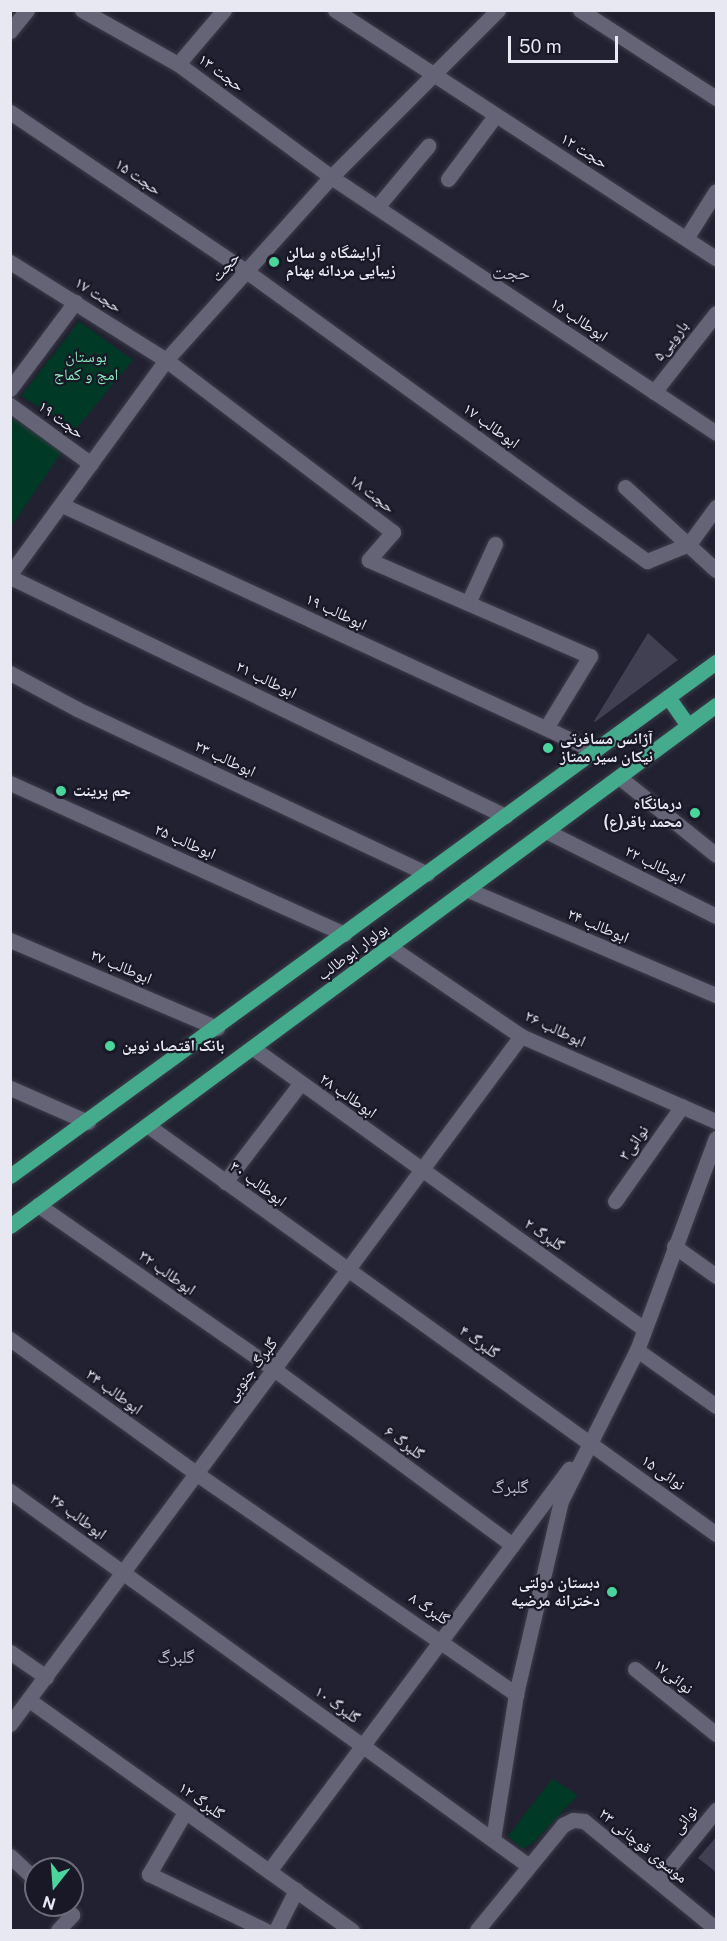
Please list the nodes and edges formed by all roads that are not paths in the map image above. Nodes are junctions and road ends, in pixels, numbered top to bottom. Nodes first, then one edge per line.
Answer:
1 (27, 10) edge
2 (82, 10) edge
3 (225, 10) edge
4 (335, 10) edge
5 (498, 10) edge
6 (580, 10) edge
7 (10, 31) edge
8 (178, 64) junction
9 (433, 76) junction
10 (717, 98) edge
11 (10, 112) edge
12 (495, 116) junction
13 (428, 146) dead end
14 (331, 177) junction
15 (448, 179) dead end
16 (717, 191) edge
17 (377, 207) junction
18 (687, 237) junction
19 (717, 258) edge
20 (10, 262) edge
21 (246, 271) junction
22 (75, 302) junction
23 (717, 313) edge
24 (166, 360) junction
25 (10, 389) edge
26 (654, 392) junction
27 (10, 405) edge
28 (717, 433) edge
29 (91, 464) junction
30 (625, 487) dead end
31 (62, 505) junction
32 (717, 507) edge
33 (495, 544) dead end
34 (688, 544) junction
35 (717, 570) edge
36 (10, 575) edge
37 (468, 603) junction
38 (717, 662) edge
39 (10, 673) edge
40 (668, 697) junction
41 (715, 708) edge
42 (688, 726) junction
43 (546, 728) junction
44 (595, 751) junction
45 (619, 777) junction
46 (10, 783) edge
47 (506, 816) junction
48 (546, 831) junction
49 (717, 855) edge
50 (427, 874) junction
51 (466, 890) junction
52 (717, 916) edge
53 (345, 934) junction
54 (10, 940) edge
55 (390, 947) junction
56 (717, 995) edge
57 (217, 1028) junction
58 (521, 1036) junction
59 (254, 1048) junction
60 (300, 1084) junction
61 (10, 1088) edge
62 (682, 1106) junction
63 (717, 1121) edge
64 (88, 1122) junction
65 (147, 1125) junction
66 (717, 1138) edge
67 (423, 1171) junction
68 (10, 1176) edge
69 (225, 1182) junction
70 (615, 1201) dead end
71 (38, 1205) junction
72 (10, 1226) edge
73 (674, 1246) junction
74 (349, 1271) junction
75 (717, 1276) edge
76 (644, 1329) junction
77 (10, 1339) edge
78 (637, 1350) junction
79 (274, 1370) junction
80 (717, 1406) edge
81 (589, 1442) junction
82 (197, 1474) junction
83 (10, 1491) edge
84 (717, 1534) edge
85 (512, 1545) junction
86 (124, 1572) junction
87 (440, 1638) junction
88 (10, 1652) edge
89 (634, 1670) dead end
90 (46, 1677) junction
91 (516, 1694) junction
92 (29, 1700) junction
93 (10, 1724) edge
94 (717, 1734) edge
95 (363, 1746) junction
96 (717, 1810) edge
97 (185, 1812) junction
98 (493, 1839) junction
99 (10, 1856) edge
100 (530, 1866) junction
101 (24, 1869) edge
102 (269, 1872) junction
103 (658, 1881) junction
104 (296, 1890) junction
105 (717, 1929) edge
106 (265, 1930) edge
107 (276, 1930) edge
108 (352, 1930) edge
109 (480, 1930) edge

1 - 7 street
2 - 8 street, حجت ۱۳
3 - 8 street
4 - 9 street, حجت ۱۲
5 - 9 street, حجت
6 - 10 street
8 - 14 street, حجت ۱۳
9 - 12 street, حجت ۱۲
9 - 14 street, حجت
11 - 21 street, حجت ۱۵
12 - 15 street
12 - 18 street, حجت ۱۲
13 - 17 street
14 - 17 street, ابوطالب ۱۵
14 - 21 street, حجت
16 - 18 street
17 - 26 street, ابوطالب ۱۵
18 - 19 street, حجت ۱۲
20 - 22 street, حجت ۱۷
21 - 24 street, حجت
21 - 34 street, ابوطالب ۱۷
22 - 24 street, حجت ۱۷
22 - 25 street
23 - 26 street, بارویی۵
24 - 29 street, حجت
24 - 37 street, حجت ۱۸
26 - 28 street, ابوطالب ۱۵
27 - 29 street, حجت ۱۹
29 - 31 street, حجت
30 - 34 street
31 - 36 street, حجت
31 - 43 street, ابوطالب ۱۹
32 - 34 street
33 - 37 street
34 - 35 street
36 - 47 street, ابوطالب ۲۱
37 - 43 street, حجت ۱۸
38 - 40 main road, بولوار ابوطالب
39 - 50 street, ابوطالب ۲۳
40 - 42 main road
40 - 44 main road, بولوار ابوطالب
41 - 42 main road, بولوار ابوطالب
42 - 45 main road, بولوار ابوطالب
43 - 44 street, ابوطالب ۱۹
44 - 47 main road, بولوار ابوطالب
45 - 48 main road, بولوار ابوطالب
45 - 49 street
46 - 53 street, ابوطالب ۲۵
47 - 50 main road, بولوار ابوطالب
48 - 51 main road, بولوار ابوطالب
48 - 52 street, ابوطالب ۲۲
50 - 53 main road, بولوار ابوطالب
51 - 55 main road, بولوار ابوطالب
51 - 56 street, ابوطالب ۲۴
53 - 57 main road, بولوار ابوطالب
54 - 57 street, ابوطالب ۲۷
55 - 58 street, ابوطالب ۲۶
55 - 59 main road, بولوار ابوطالب
57 - 64 main road, بولوار ابوطالب
58 - 62 street, ابوطالب ۲۶
58 - 67 street, گلبرگ جنوبی
59 - 60 street, ابوطالب ۲۸
59 - 65 main road, بولوار ابوطالب
60 - 67 street, ابوطالب ۲۸
60 - 69 street
61 - 64 street
62 - 63 street, ابوطالب ۲۶
62 - 70 street, نوائی۳
64 - 68 main road, بولوار ابوطالب
65 - 69 street, ابوطالب ۳۰
65 - 71 main road, بولوار ابوطالب
66 - 73 street
67 - 74 street, گلبرگ جنوبی
67 - 76 street, گلبرگ ۲
69 - 74 street, ابوطالب ۳۰
71 - 72 main road, بولوار ابوطالب
71 - 79 street, ابوطالب ۳۲
73 - 75 street
73 - 76 street
74 - 79 street, گلبرگ جنوبی
74 - 81 street, گلبرگ ۴
76 - 78 street
77 - 82 street, ابوطالب ۳۴
78 - 80 street
78 - 81 street
79 - 82 street, گلبرگ جنوبی
79 - 85 street, گلبرگ ۶
81 - 84 street, نوائی ۱۵
81 - 85 street
81 - 91 street
82 - 86 street, گلبرگ جنوبی
82 - 87 street, گلبرگ ۸
83 - 86 street, ابوطالب ۳۶
85 - 87 street
86 - 90 street, گلبرگ جنوبی
86 - 95 street, گلبرگ ۱۰
87 - 91 street, گلبرگ ۸
87 - 95 street
88 - 90 street
89 - 94 street, نوائی۱۷
90 - 92 street, گلبرگ جنوبی
91 - 98 street
92 - 93 street, گلبرگ جنوبی
92 - 97 street, گلبرگ ۱۲
95 - 98 street, گلبرگ ۱۰
95 - 102 street
96 - 103 street, نوائی
97 - 102 street, گلبرگ ۱۲
97 - 106 street
98 - 100 street, گلبرگ ۱۰
99 - 101 street
100 - 103 street, موسوی قوچانی ۲۳
100 - 109 street
102 - 104 street, گلبرگ ۱۲
103 - 105 street, موسوی قوچانی ۲۳
104 - 107 street
104 - 108 street, گلبرگ ۱۲

